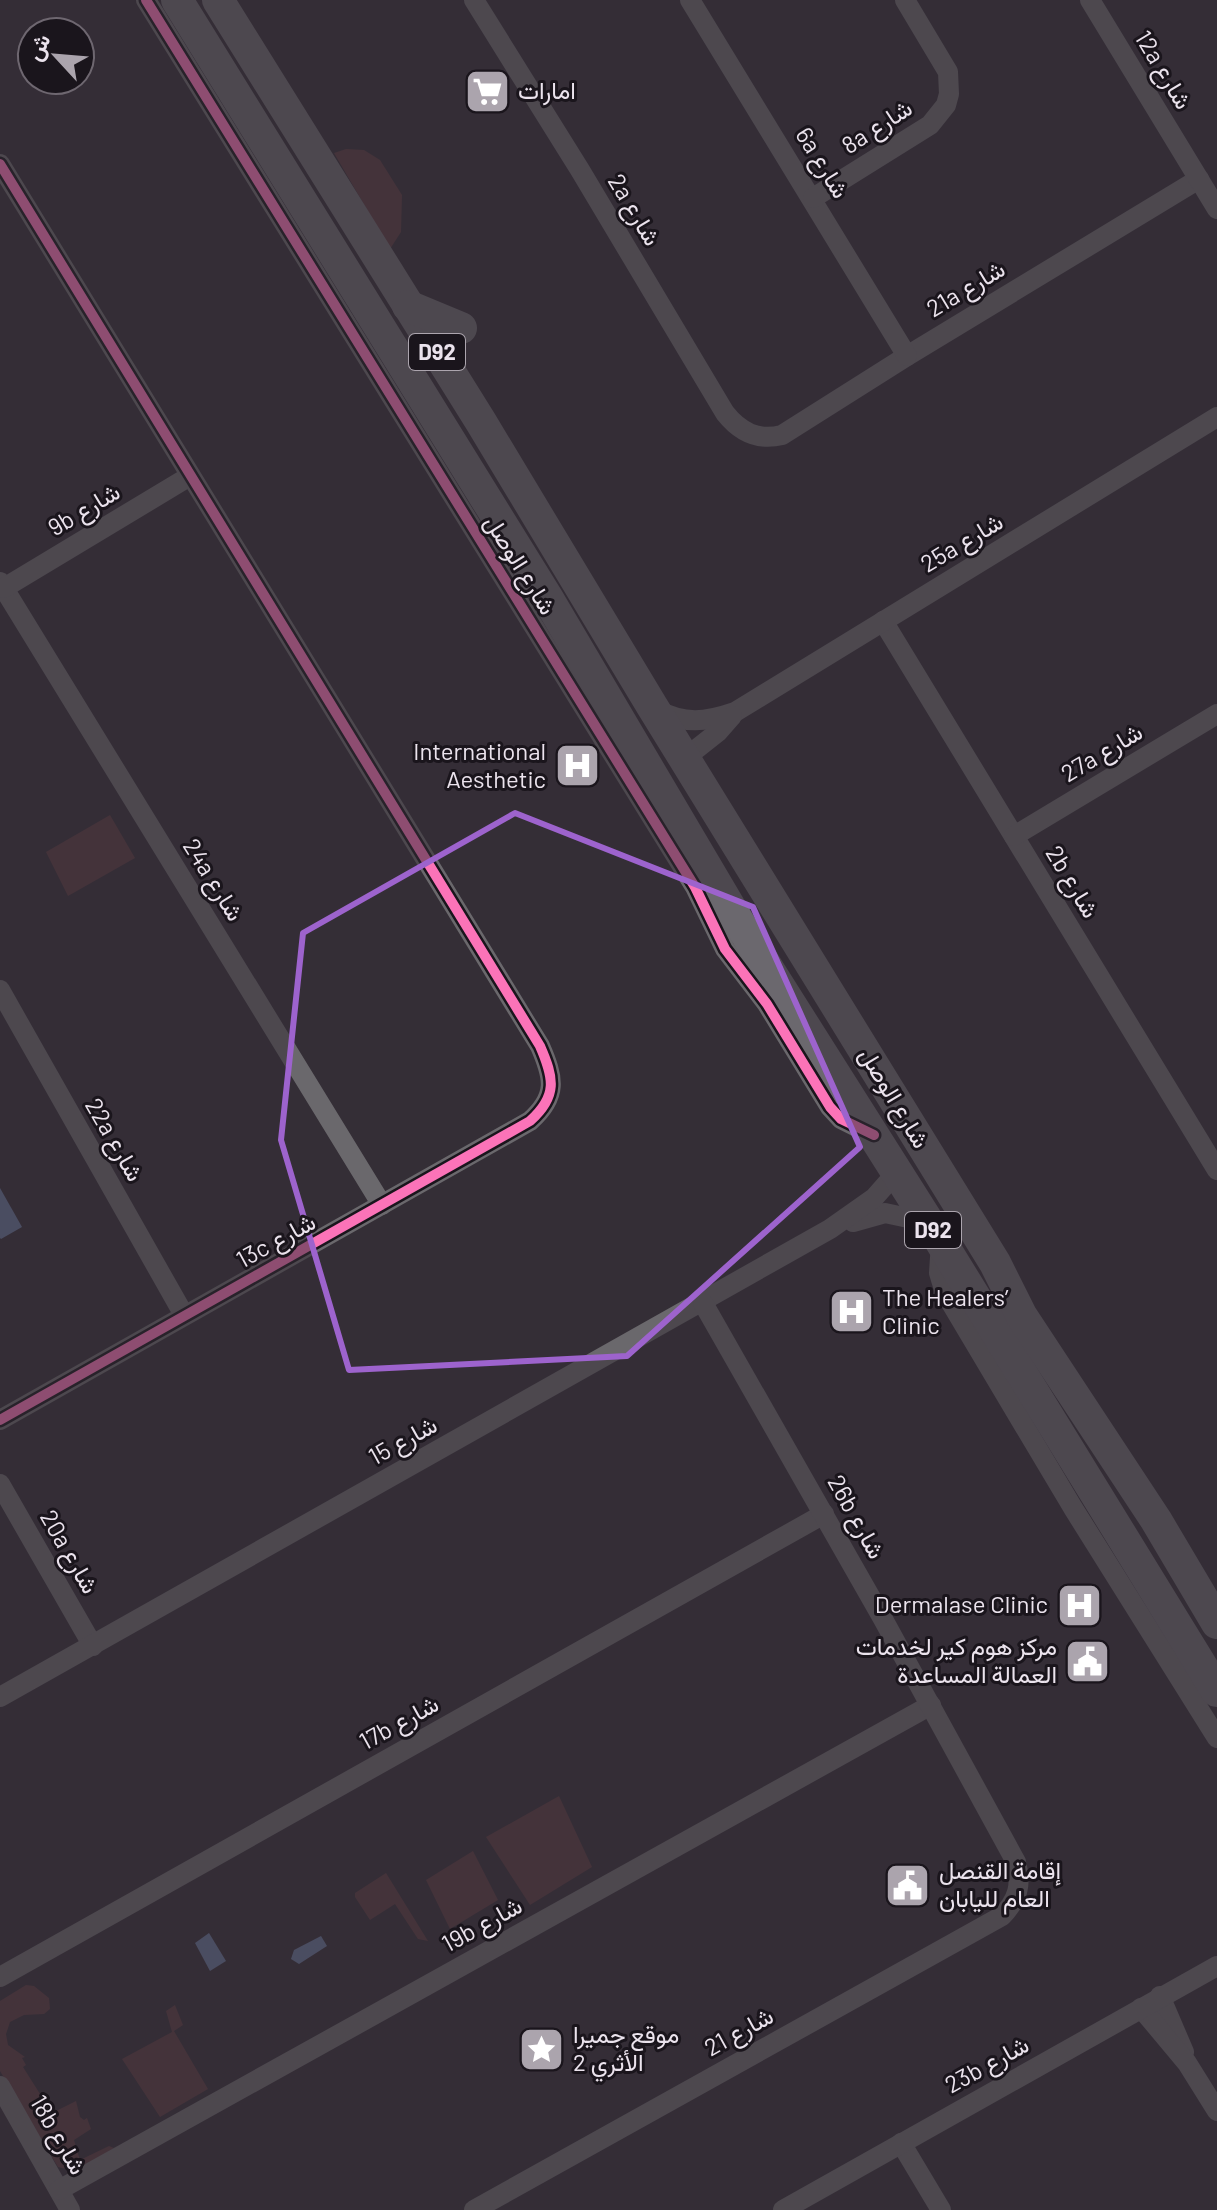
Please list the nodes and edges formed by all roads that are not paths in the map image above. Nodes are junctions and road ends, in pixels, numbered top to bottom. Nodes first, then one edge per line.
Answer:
1 (146, 0) edge
2 (177, 0) edge
3 (218, 0) edge
4 (230, 0) edge
5 (474, 0) edge
6 (690, 0) edge
7 (905, 0) edge
8 (1090, 0) edge
9 (243, 39) junction
10 (0, 164) edge
11 (1199, 179) junction
12 (813, 198) junction
13 (1217, 209) edge
14 (317, 252) junction
15 (408, 306) junction
16 (461, 328) dead end
17 (907, 356) junction
18 (1217, 417) edge
19 (758, 436) joint
20 (190, 476) junction
21 (2, 585) edge
22 (548, 599) junction
23 (883, 621) junction
24 (652, 706) junction
25 (735, 712) junction
26 (1217, 715) edge
27 (685, 758) junction
28 (1014, 836) junction
29 (0, 990) edge
30 (874, 1135) junction
31 (1217, 1170) edge
32 (896, 1173) junction
33 (382, 1205) junction
34 (830, 1229) junction
35 (934, 1232) junction
36 (703, 1303) junction
37 (184, 1315) junction
38 (1021, 1315) junction
39 (0, 1420) edge
40 (0, 1484) edge
41 (824, 1514) junction
42 (1217, 1623) edge
43 (93, 1646) junction
44 (1217, 1691) edge
45 (0, 1697) edge
46 (931, 1705) junction
47 (1217, 1738) edge
48 (1020, 1888) joint
49 (1217, 1966) edge
50 (0, 1977) edge
51 (1160, 1996) junction
52 (1141, 2008) junction
53 (1187, 2063) junction
54 (0, 2086) edge
55 (1217, 2111) edge
56 (901, 2143) junction
57 (59, 2190) junction
58 (70, 2210) edge
59 (474, 2210) edge
60 (783, 2210) edge
61 (941, 2210) edge

1 - 14 street, شارع الوصل
2 - 14 main road, شارع الوصل / D92
3 - 9 main road, شارع الوصل / D92
4 - 9 street
5 - 19 street, 2a شارع
6 - 12 street, 6a شارع
7 - 12 street, 8a شارع
8 - 11 street, 12a شارع
9 - 15 main road, شارع الوصل / D92
10 - 20 street
11 - 13 street, 12a شارع
11 - 17 street, 21a شارع
12 - 17 street, 6a شارع
14 - 22 main road, شارع الوصل / D92
14 - 30 street, شارع الوصل
15 - 16 main road
15 - 24 main road, شارع الوصل / D92
17 - 19 street, 21a شارع
18 - 23 street, 25a شارع
20 - 21 street, 9b شارع
20 - 33 street, 13c شارع
21 - 33 street, 24a شارع
22 - 27 main road
22 - 30 main road, شارع الوصل / D92
23 - 25 street, 25a شارع
23 - 28 street, 2b شارع
24 - 25 street, 25a شارع
24 - 27 main road, شارع الوصل / D92
25 - 27 street, 25a شارع
26 - 28 street, 27a شارع
27 - 38 main road, شارع الوصل / D92
28 - 31 street, 2b شارع
29 - 37 street, 22a شارع
30 - 32 main road, شارع الوصل / D92
32 - 34 street, شارع 15
32 - 35 main road, شارع الوصل / D92
32 - 38 main road
33 - 37 street, 13c شارع
34 - 35 street, شارع 15
34 - 36 street, شارع 15
35 - 44 main road, شارع الوصل / D92
35 - 47 street
36 - 41 street, 26b شارع
36 - 43 street, شارع 15
37 - 39 street, 13c شارع
38 - 42 main road, شارع الوصل / D92
40 - 43 street, 20a شارع
41 - 46 street, 26b شارع
41 - 50 street, 17b شارع
43 - 45 street, شارع 15
46 - 48 street, 26b شارع
46 - 57 street, 19b شارع
48 - 59 street, شارع 21
49 - 51 street, 23b شارع
51 - 52 street, 23b شارع
51 - 53 street
52 - 53 street
52 - 56 street, 23b شارع
53 - 55 street
54 - 57 street, 18b شارع
56 - 60 street, 23b شارع
56 - 61 street
57 - 58 street, 18b شارع

